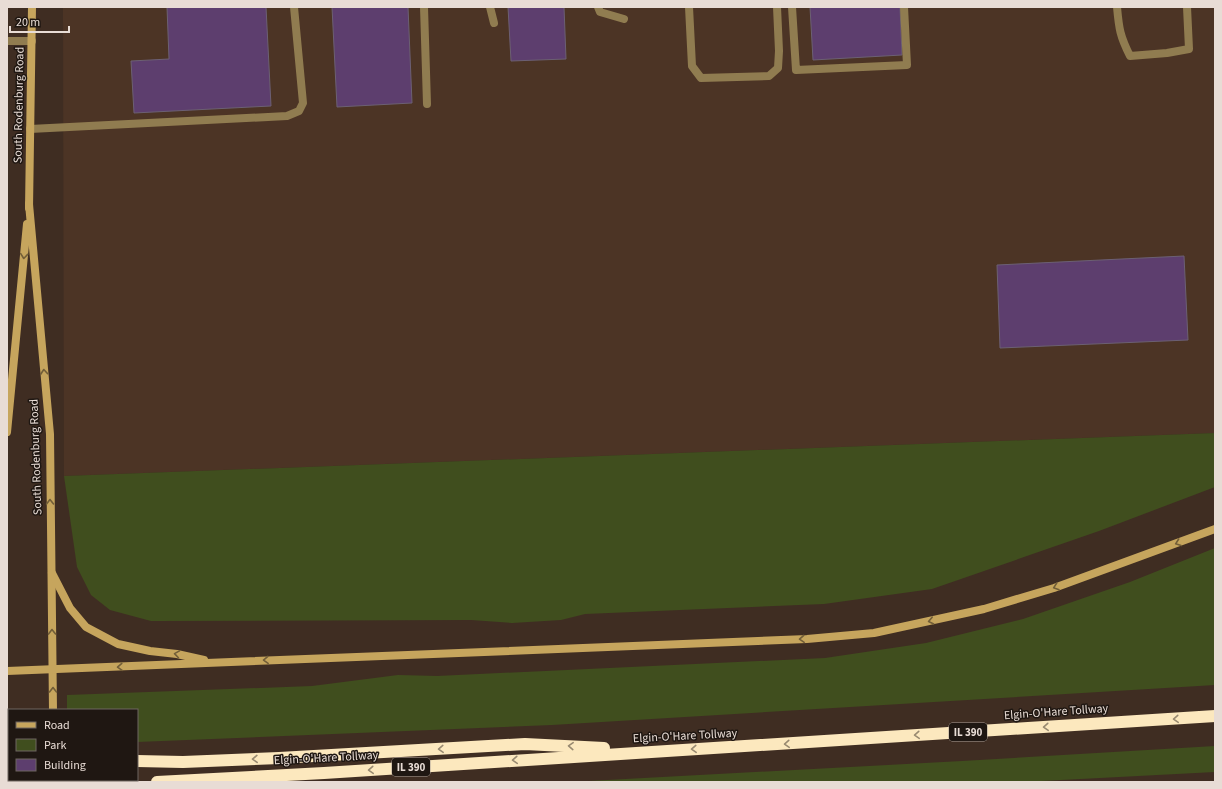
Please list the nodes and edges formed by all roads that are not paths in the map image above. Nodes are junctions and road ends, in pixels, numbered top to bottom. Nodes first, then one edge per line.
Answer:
1 (32, 7) edge
2 (294, 7) edge
3 (424, 7) edge
4 (490, 7) edge
5 (598, 7) edge
6 (689, 7) edge
7 (777, 7) edge
8 (792, 7) edge
9 (904, 7) edge
10 (1117, 7) edge
11 (1187, 7) edge
12 (624, 19) dead end
13 (494, 23) dead end
14 (7, 41) edge
15 (32, 41) junction
16 (427, 104) dead end
17 (30, 129) junction
18 (29, 204) junction
19 (7, 432) edge
20 (1215, 529) edge
21 (51, 570) junction
22 (215, 662) junction
23 (52, 670) junction
24 (7, 672) edge
25 (53, 709) edge
26 (1215, 716) edge
27 (666, 751) junction
28 (138, 761) edge
29 (157, 782) edge

1 - 15 street, South Rodenburg Road
2 - 17 lane
3 - 16 lane
4 - 13 lane
5 - 12 lane
6 - 7 lane
8 - 9 lane
10 - 11 lane
14 - 15 lane
15 - 17 street, South Rodenburg Road
17 - 18 street, South Rodenburg Road
18 -> 19 street, South Rodenburg Road
21 -> 18 street, South Rodenburg Road
20 -> 22 street
22 -> 21 street
23 -> 21 street, South Rodenburg Road
22 -> 23 street
23 - 24 street
25 -> 23 street, South Rodenburg Road
26 -> 27 highway, Elgin-O'Hare Tollway / IL 390
27 -> 28 highway
27 -> 29 highway, Elgin-O'Hare Tollway / IL 390

